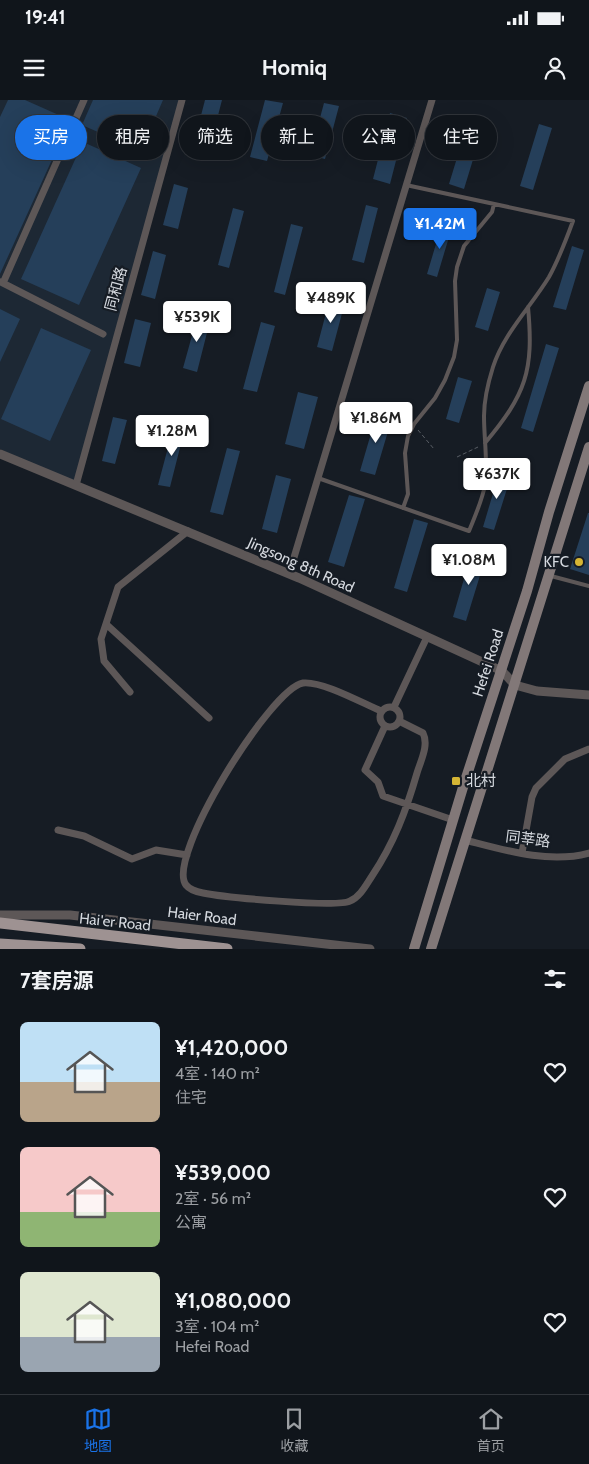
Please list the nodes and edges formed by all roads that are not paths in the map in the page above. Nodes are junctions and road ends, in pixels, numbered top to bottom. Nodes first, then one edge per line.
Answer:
1 (84, 100) edge
2 (182, 100) edge
3 (432, 100) edge
4 (406, 185) junction
5 (494, 204) junction
6 (2, 282) edge
7 (528, 307) junction
8 (103, 334) dead end
9 (589, 386) edge
10 (485, 443) junction
11 (589, 447) edge
12 (0, 454) edge
13 (318, 478) junction
14 (76, 485) junction
15 (403, 508) junction
16 (188, 531) junction
17 (290, 574) junction
18 (548, 576) junction
19 (589, 586) edge
20 (106, 624) junction
21 (427, 637) junction
22 (502, 671) junction
23 (515, 685) junction
24 (130, 692) dead end
25 (589, 695) edge
26 (394, 707) junction
27 (381, 711) junction
28 (209, 718) dead end
29 (399, 721) junction
30 (385, 726) junction
31 (589, 749) edge
32 (408, 804) junction
33 (453, 820) junction
34 (58, 830) dead end
35 (465, 840) junction
36 (522, 853) junction
37 (589, 853) edge
38 (187, 855) junction
39 (0, 915) edge
40 (0, 923) edge
41 (0, 944) edge
42 (74, 948) edge
43 (80, 949) edge
44 (227, 949) edge
45 (370, 949) edge
46 (414, 949) edge
47 (431, 949) edge

1 - 6 street
2 - 14 street, 同和路
3 - 4 street
4 - 5 lane
4 - 13 street
5 - 7 lane
5 - 15 lane
6 - 8 street
7 - 10 lane
7 - 10 lane
9 - 22 main road, Hefei Road
10 - 15 lane
11 - 18 main road
12 - 14 street, Jingsong 8th Road
13 - 15 lane
13 - 17 street
14 - 16 street, Jingsong 8th Road
16 - 17 street, Jingsong 8th Road
16 - 20 street
17 - 21 street, Jingsong 8th Road
18 - 19 lane
18 - 23 main road
20 - 24 street
20 - 28 street
21 - 22 street, Jingsong 8th Road
21 - 26 street
22 - 23 street, Jingsong 8th Road
22 - 33 main road, Hefei Road
23 - 25 street
23 - 35 main road
26 - 27 street
26 - 29 street
27 - 30 street
27 - 38 street
29 - 30 street
29 - 32 street
30 - 32 street
31 - 36 street
32 - 33 street
32 - 38 street
33 - 46 main road, Hefei Road
34 - 38 street
35 - 36 street, 同莘路
35 - 47 main road
36 - 37 street, 同莘路
39 - 45 street, Haier Road
40 - 44 main road, Hai'er Road
41 - 42 main road, Hai'er Road
42 - 43 main road, Hai'er Road

